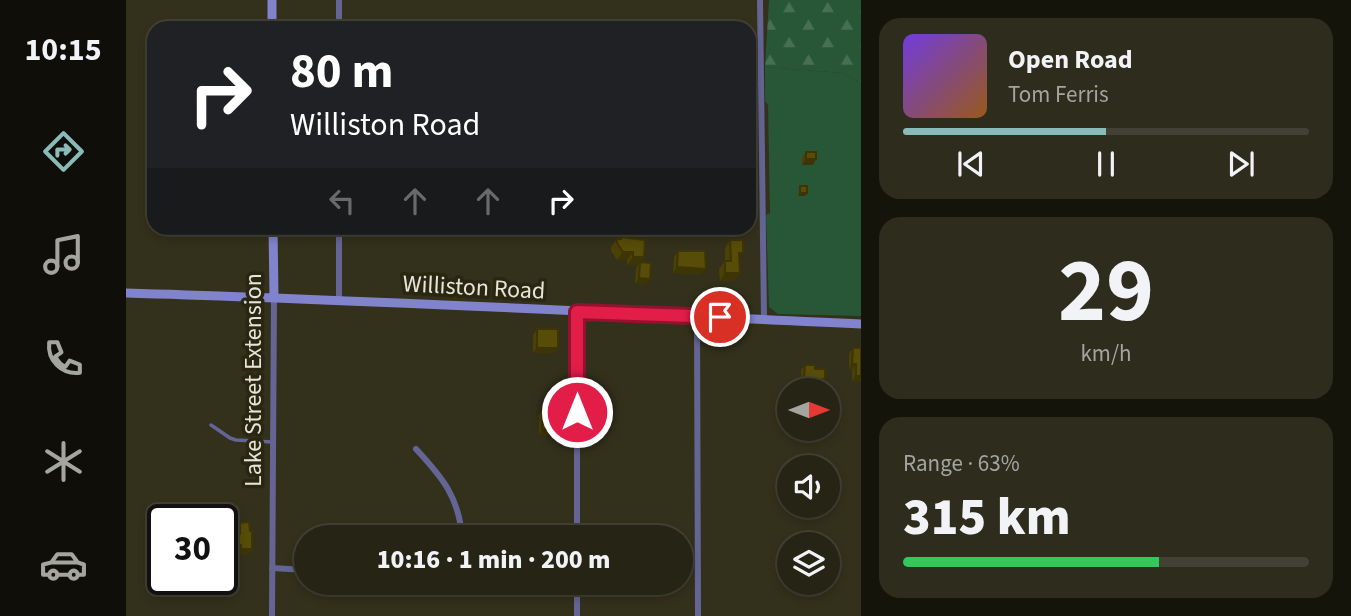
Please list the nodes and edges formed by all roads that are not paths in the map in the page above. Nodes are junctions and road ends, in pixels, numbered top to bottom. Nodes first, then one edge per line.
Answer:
1 (272, 0) edge
2 (340, 0) edge
3 (760, 0) edge
4 (272, 21) edge
5 (340, 21) edge
6 (756, 78) edge
7 (761, 78) junction
8 (273, 235) edge
9 (339, 235) edge
10 (126, 293) edge
11 (274, 297) junction
12 (339, 299) junction
13 (577, 312) junction
14 (697, 317) junction
15 (764, 319) junction
16 (861, 324) edge
17 (211, 425) dead end
18 (272, 442) junction
19 (415, 449) dead end
20 (460, 525) edge
21 (577, 525) edge
22 (272, 568) junction
23 (294, 569) edge
24 (577, 595) edge
25 (272, 616) edge
26 (577, 616) edge
27 (698, 616) edge

1 - 4 main road
2 - 5 street
3 - 7 street
6 - 7 street
7 - 15 street
8 - 11 main road, Lake Street Extension
9 - 12 street
10 - 11 main road, Williston Road
11 - 12 main road, Williston Road
11 - 18 street, Lake Street Extension
12 - 13 main road, Williston Road
13 - 14 main road, Williston Road
13 - 21 street
14 - 15 main road, Williston Road
14 - 27 street
15 - 16 main road, Williston Road
17 - 18 lane
18 - 22 street, Lake Street Extension
19 - 20 street
22 - 23 street
22 - 25 street, Lake Street Extension
24 - 26 street

